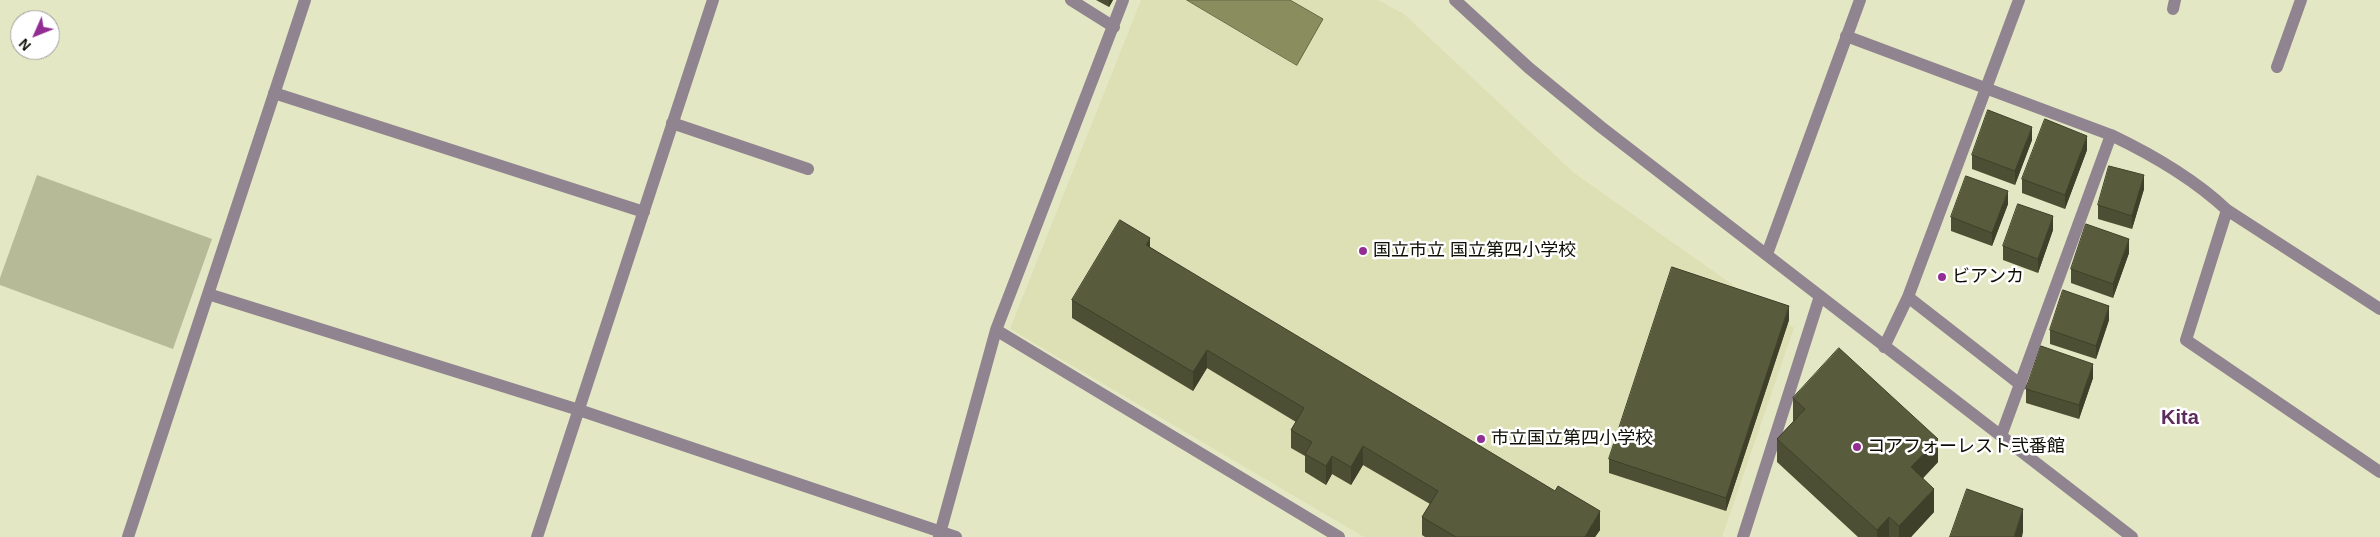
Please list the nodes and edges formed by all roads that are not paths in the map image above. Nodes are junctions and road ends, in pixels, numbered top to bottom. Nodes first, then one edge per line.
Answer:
1 (305, 0) edge
2 (713, 0) edge
3 (1071, 0) edge
4 (1123, 0) edge
5 (1455, 0) edge
6 (1860, 0) edge
7 (2019, 0) edge
8 (2302, 0) edge
9 (1114, 27) junction
10 (1846, 36) junction
11 (2277, 67) dead end
12 (1985, 89) junction
13 (274, 93) junction
14 (672, 123) junction
15 (2111, 135) junction
16 (808, 169) dead end
17 (2227, 210) junction
18 (644, 212) junction
19 (1767, 254) junction
20 (208, 294) junction
21 (1820, 296) junction
22 (1908, 297) junction
23 (2380, 309) edge
24 (996, 330) junction
25 (1884, 347) junction
26 (2021, 385) junction
27 (579, 410) junction
28 (2001, 436) junction
29 (2380, 472) edge
30 (940, 535) edge
31 (128, 537) edge
32 (537, 537) edge
33 (956, 537) edge
34 (1339, 537) edge
35 (1743, 537) edge
36 (2132, 537) edge

1 - 13 street
2 - 14 street
3 - 9 street
4 - 9 street
5 - 19 street
6 - 10 street
7 - 12 street
8 - 11 street
9 - 24 street
10 - 12 street
10 - 19 street
12 - 15 street
12 - 22 street
13 - 18 street
13 - 20 street
14 - 16 street
14 - 18 street
15 - 17 street
15 - 26 street
17 - 23 street
17 - 29 street
18 - 27 street
19 - 21 street
20 - 27 street
20 - 31 street
21 - 25 street
21 - 35 street
22 - 25 street
22 - 26 street
24 - 30 street
24 - 34 street
25 - 28 street
26 - 28 street
27 - 30 street
27 - 32 street
28 - 36 street
30 - 33 street

